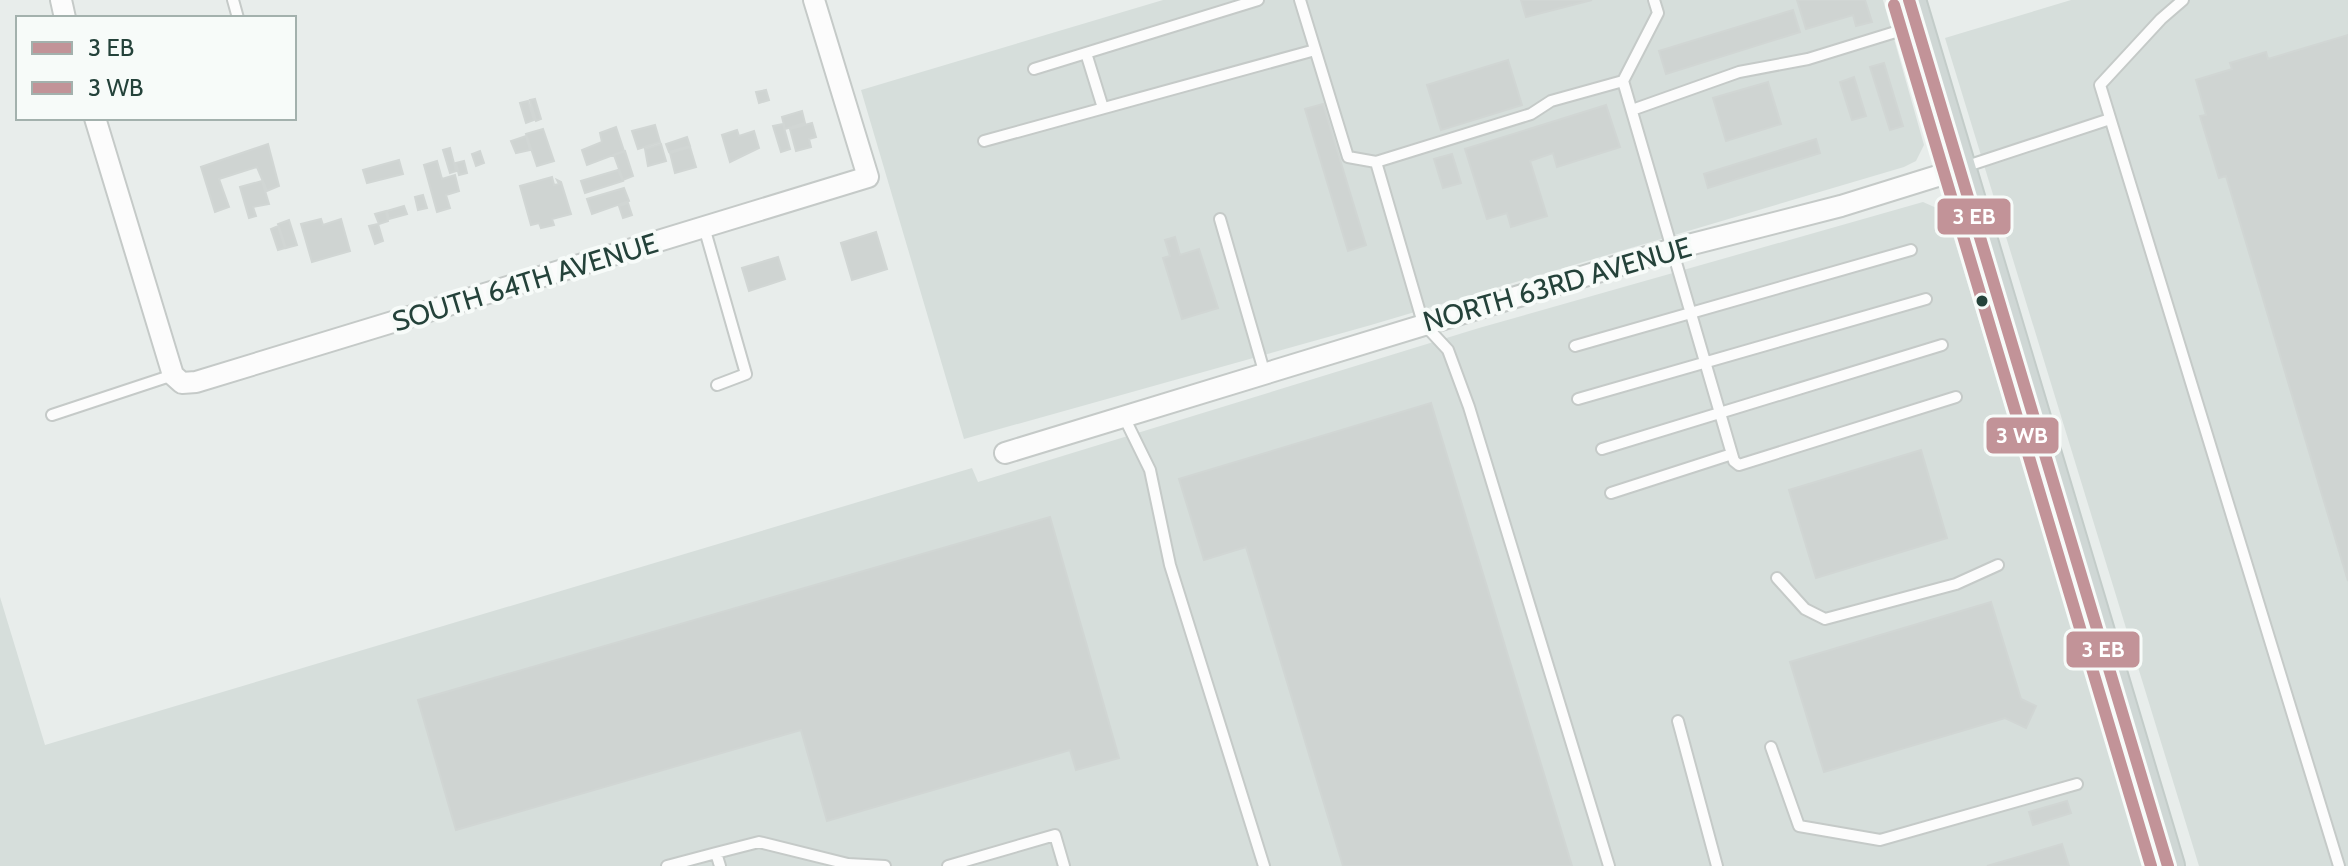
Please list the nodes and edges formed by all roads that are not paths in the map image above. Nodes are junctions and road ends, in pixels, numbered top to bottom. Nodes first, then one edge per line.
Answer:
1 (814, 0) edge
2 (1258, 0) edge
3 (1300, 0) edge
4 (1654, 0) edge
5 (2183, 0) edge
6 (1913, 13) edge
7 (1315, 50) junction
8 (1086, 53) junction
9 (1034, 69) dead end
10 (1623, 81) junction
11 (1103, 108) junction
12 (1632, 110) junction
13 (2110, 119) junction
14 (96, 120) edge
15 (984, 141) dead end
16 (1376, 162) junction
17 (1960, 169) junction
18 (1220, 219) dead end
19 (704, 227) junction
20 (1673, 249) junction
21 (1911, 250) dead end
22 (1926, 299) dead end
23 (1692, 314) junction
24 (1423, 323) junction
25 (1942, 345) dead end
26 (1575, 346) dead end
27 (1706, 363) junction
28 (1264, 371) junction
29 (177, 379) junction
30 (717, 385) dead end
31 (1956, 397) dead end
32 (1578, 399) dead end
33 (1721, 413) junction
34 (52, 415) dead end
35 (1123, 415) junction
36 (1602, 449) dead end
37 (1005, 453) dead end
38 (1732, 454) junction
39 (1611, 493) dead end
40 (1998, 565) dead end
41 (1777, 578) dead end
42 (1678, 721) dead end
43 (1771, 747) dead end
44 (2077, 784) dead end
45 (716, 853) junction
46 (667, 866) edge
47 (720, 866) edge
48 (885, 866) edge
49 (948, 866) edge
50 (1064, 866) edge
51 (1264, 866) edge
52 (1609, 866) edge
53 (1717, 866) edge
54 (2168, 866) edge
55 (2339, 866) edge

1 - 19 street, SOUTH 64TH AVENUE
2 - 8 lane
3 - 7 lane
4 - 10 lane
5 - 13 lane
6 - 12 lane
6 - 17 main road
7 - 11 lane
7 - 16 lane
8 - 9 lane
8 - 11 lane
10 - 12 lane
10 - 16 lane
11 - 15 lane
12 - 20 lane
13 - 17 lane, NORTH 63RD AVENUE
13 - 55 lane
14 - 29 street
16 - 24 lane
17 - 20 street, NORTH 63RD AVENUE
17 - 54 main road
18 - 28 lane
19 - 29 street, SOUTH 64TH AVENUE
19 - 30 lane
20 - 23 lane
20 - 24 street, NORTH 63RD AVENUE
21 - 23 lane
22 - 27 lane
23 - 26 lane
23 - 27 lane
24 - 28 street, NORTH 63RD AVENUE
24 - 52 lane
25 - 33 lane
27 - 32 lane
27 - 33 lane
28 - 35 street, NORTH 63RD AVENUE
29 - 34 lane
31 - 38 lane
33 - 36 lane
33 - 38 lane
35 - 37 street, NORTH 63RD AVENUE
35 - 51 lane
38 - 39 lane
40 - 41 lane
42 - 53 lane
43 - 44 lane
45 - 46 lane
45 - 47 lane
45 - 48 lane
49 - 50 lane

